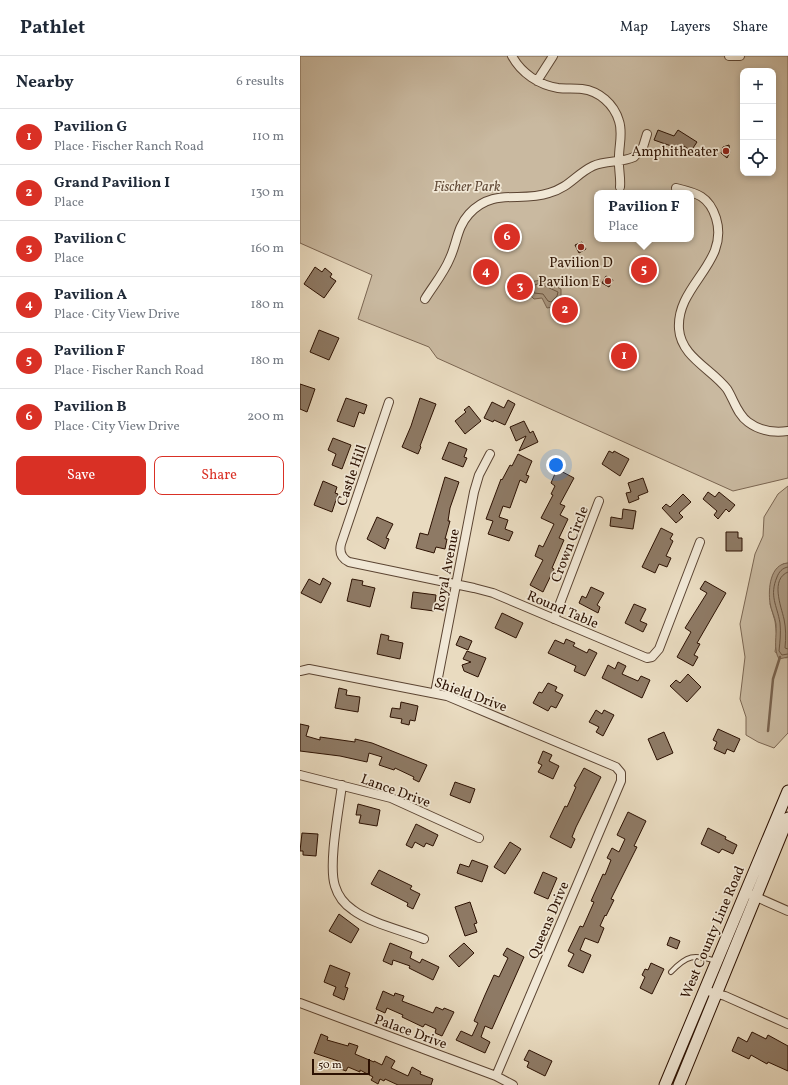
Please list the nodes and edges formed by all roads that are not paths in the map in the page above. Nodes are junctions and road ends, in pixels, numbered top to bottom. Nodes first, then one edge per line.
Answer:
1 (512, 56) edge
2 (553, 56) edge
3 (729, 56) edge
4 (740, 56) edge
5 (537, 80) junction
6 (647, 134) dead end
7 (619, 160) junction
8 (620, 187) dead end
9 (676, 188) dead end
10 (683, 190) edge
11 (694, 193) edge
12 (424, 299) dead end
13 (389, 402) dead end
14 (788, 431) edge
15 (490, 454) dead end
16 (599, 501) dead end
17 (700, 542) dead end
18 (342, 557) joint
19 (456, 584) junction
20 (554, 619) junction
21 (300, 671) edge
22 (435, 693) junction
23 (621, 773) joint
24 (300, 776) edge
25 (342, 785) junction
26 (788, 791) edge
27 (788, 818) edge
28 (479, 838) dead end
29 (746, 892) junction
30 (757, 896) junction
31 (788, 911) edge
32 (424, 939) dead end
33 (716, 961) junction
34 (671, 972) dead end
35 (704, 990) junction
36 (716, 994) junction
37 (300, 1003) edge
38 (788, 1024) edge
39 (496, 1076) junction
40 (513, 1085) edge
41 (665, 1085) edge
42 (679, 1085) edge

1 - 5 street
2 - 5 street
3 - 4 street
5 - 7 street
6 - 7 street
7 - 8 street
7 - 12 street
9 - 10 street
11 - 14 street
13 - 18 street, Castle Hill
15 - 19 street, Royal Avenue
16 - 20 street, Crown Circle
17 - 20 street, Round Table
18 - 19 street, Round Table
19 - 20 street, Round Table
19 - 22 street, Royal Avenue
21 - 22 street, Shield Drive
22 - 23 street, Shield Drive
23 - 39 street, Queens Drive
24 - 25 street, Lance Drive
25 - 28 street, Lance Drive
25 - 32 street
26 - 29 main road, West County Line Road
27 - 30 main road, West County Line Road
29 - 30 street
29 - 33 main road, West County Line Road
30 - 31 street
30 - 36 main road, West County Line Road
33 - 34 lane
33 - 35 main road, West County Line Road
35 - 36 street
35 - 41 main road, West County Line Road
36 - 38 street
36 - 42 main road, West County Line Road
37 - 39 street, Palace Drive
39 - 40 street, Palace Drive

